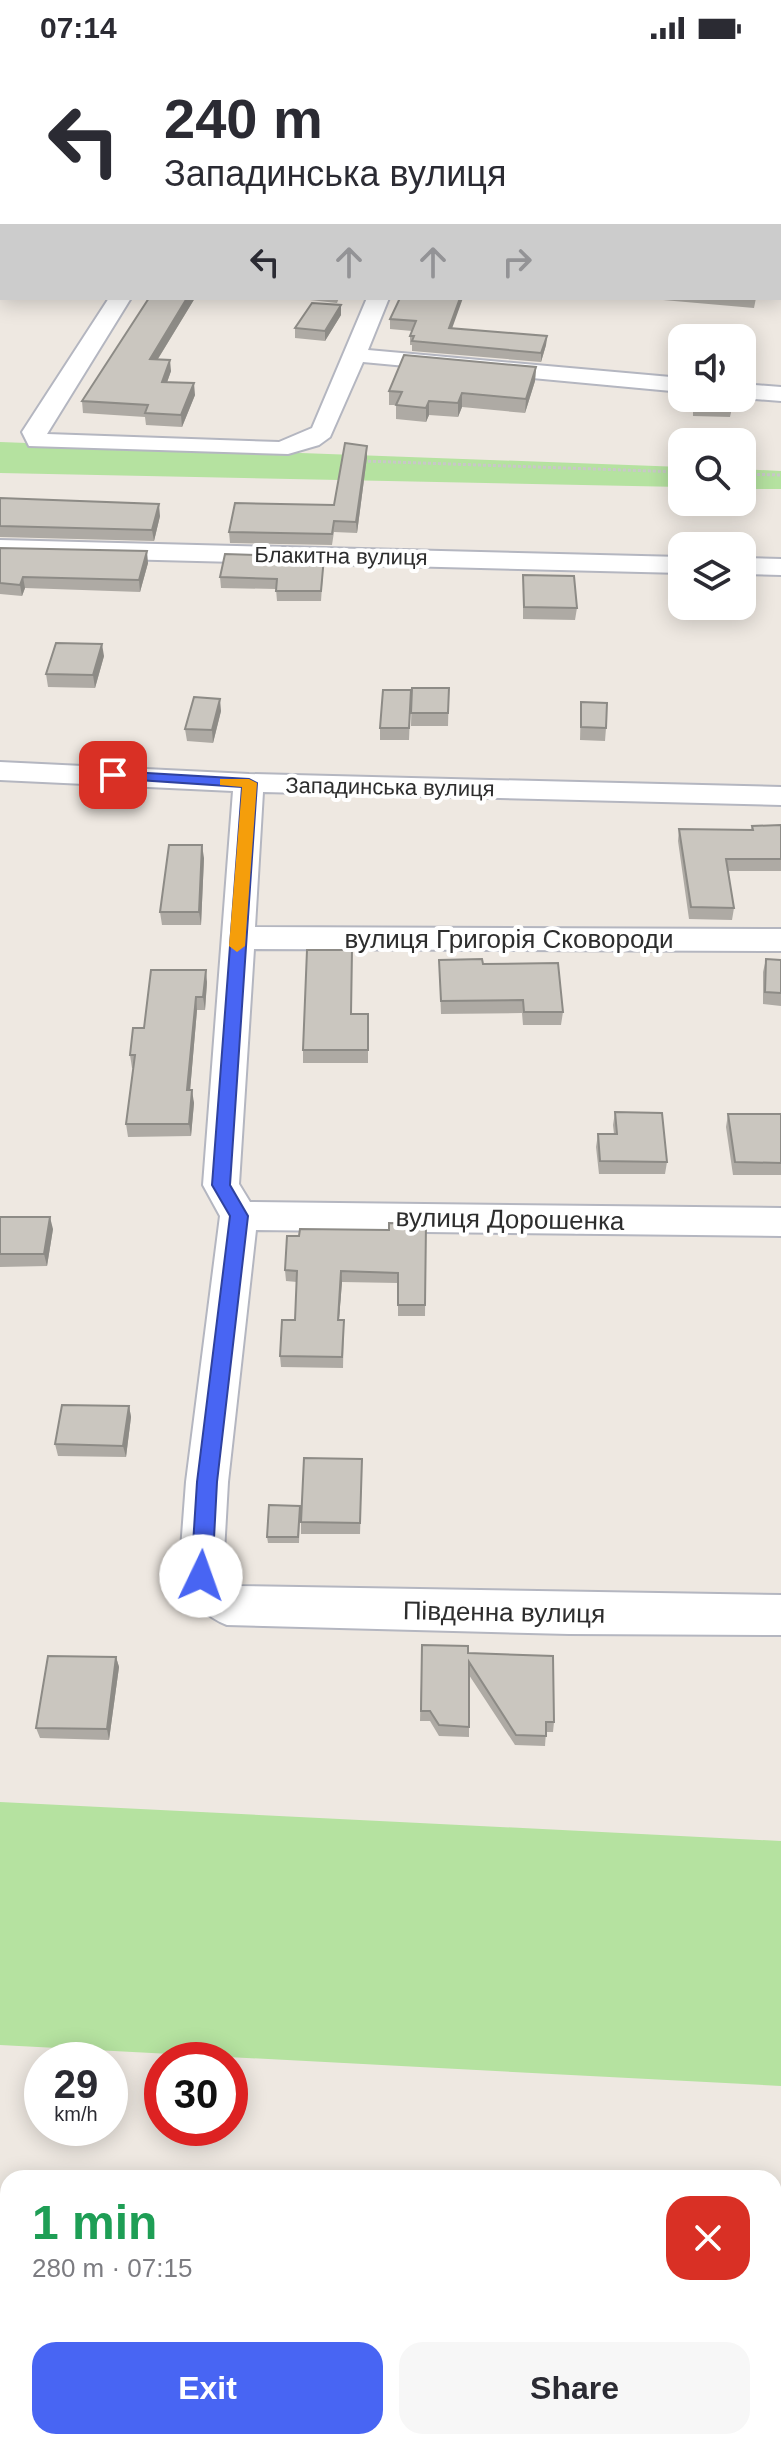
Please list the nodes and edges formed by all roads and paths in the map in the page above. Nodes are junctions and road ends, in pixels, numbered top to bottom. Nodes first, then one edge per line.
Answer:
1 (119, 300) edge
2 (377, 300) edge
3 (355, 355) junction
4 (668, 384) edge
5 (756, 392) edge
6 (781, 394) edge
7 (354, 461) edge
8 (668, 472) edge
9 (756, 474) edge
10 (781, 475) edge
11 (0, 548) edge
12 (668, 565) edge
13 (756, 566) edge
14 (781, 567) edge
15 (0, 771) edge
16 (249, 783) junction
17 (781, 796) edge
18 (237, 938) junction
19 (781, 940) edge
20 (239, 1216) junction
21 (781, 1222) edge
22 (781, 1615) edge

1 - 3 street
2 - 3 street
3 - 4 street
5 - 6 street
7 - 8 path
9 - 10 path
11 - 12 street, Блакитна вулиця
13 - 14 street
15 - 16 street, Западинська вулиця
16 - 17 street, Западинська вулиця
16 - 18 street
18 - 19 street, вулиця Григорія Сковороди
18 - 20 street
20 - 21 street, вулиця Дорошенка
20 - 22 street, Південна вулиця

